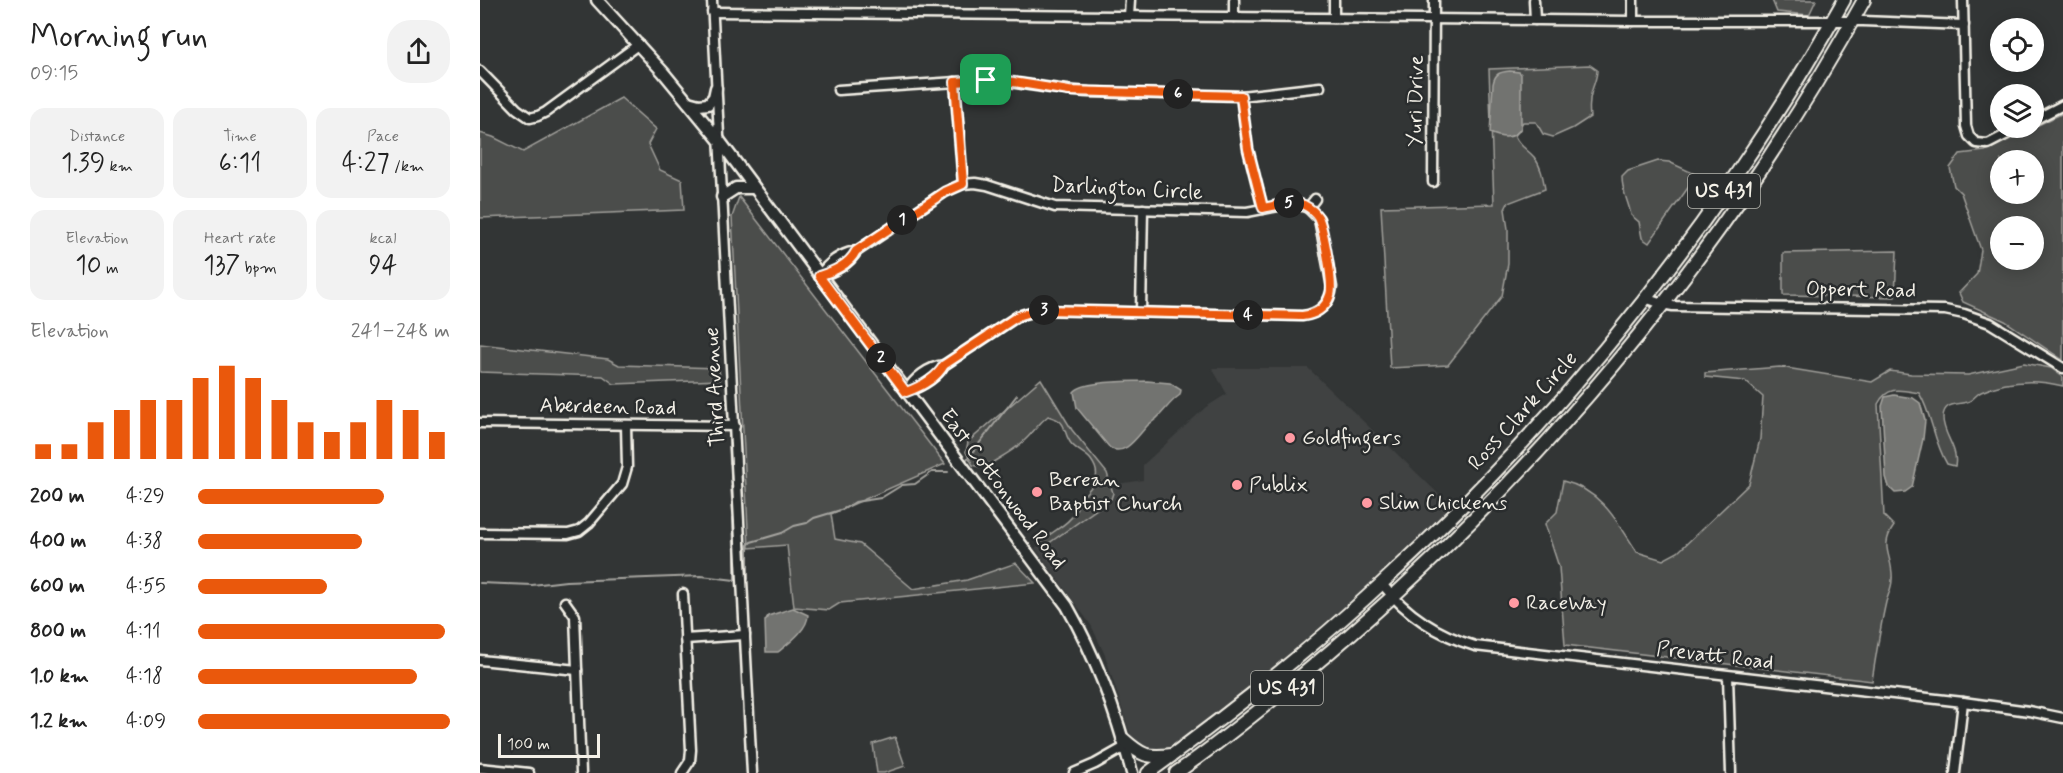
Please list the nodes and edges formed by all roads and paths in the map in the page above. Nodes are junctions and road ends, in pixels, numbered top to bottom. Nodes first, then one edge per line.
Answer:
1 (597, 0) edge
2 (712, 0) edge
3 (1130, 0) edge
4 (1234, 0) edge
5 (1334, 0) edge
6 (1434, 0) edge
7 (1534, 0) edge
8 (1633, 0) edge
9 (1844, 0) edge
10 (1864, 0) edge
11 (1963, 0) edge
12 (712, 12) junction
13 (1129, 16) junction
14 (1234, 17) junction
15 (1334, 18) junction
16 (1435, 20) junction
17 (1535, 20) junction
18 (1634, 21) junction
19 (1831, 22) junction
20 (1852, 22) junction
21 (1964, 25) junction
22 (639, 44) junction
23 (480, 71) edge
24 (955, 82) junction
25 (1320, 87) dead end
26 (716, 88) junction
27 (838, 90) dead end
28 (1241, 96) junction
29 (688, 102) junction
30 (2063, 105) edge
31 (2044, 115) edge
32 (2000, 138) edge
33 (719, 140) junction
34 (1433, 182) dead end
35 (963, 184) junction
36 (754, 188) junction
37 (722, 197) junction
38 (1315, 199) dead end
39 (1263, 208) junction
40 (1308, 208) junction
41 (1143, 209) junction
42 (819, 276) junction
43 (1646, 298) junction
44 (1662, 304) junction
45 (1141, 312) junction
46 (2063, 368) edge
47 (906, 392) junction
48 (480, 423) edge
49 (626, 425) junction
50 (735, 426) junction
51 (1533, 432) junction
52 (1546, 442) junction
53 (480, 533) edge
54 (1382, 584) junction
55 (683, 594) dead end
56 (1392, 597) junction
57 (565, 602) dead end
58 (745, 635) junction
59 (685, 639) junction
60 (1313, 644) junction
61 (480, 660) edge
62 (1316, 664) junction
63 (577, 670) junction
64 (1728, 676) junction
65 (1963, 702) junction
66 (2063, 718) edge
67 (1124, 743) junction
68 (1173, 755) junction
69 (480, 768) edge
70 (529, 773) edge
71 (581, 773) edge
72 (682, 773) edge
73 (752, 773) edge
74 (1074, 773) edge
75 (1132, 773) edge
76 (1148, 773) edge
77 (1176, 773) edge
78 (1731, 773) edge
79 (1955, 773) edge

1 - 22 main road, East Cottonwood Road
2 - 12 street, Third Avenue
3 - 13 street
4 - 14 street
5 - 15 street
6 - 16 street, Yuri Drive
7 - 17 street
8 - 18 street
9 - 19 highway, Ross Clark Circle / US 431
10 - 20 highway, Ross Clark Circle / US 431
11 - 21 street
12 - 13 street
12 - 26 street, Third Avenue
13 - 14 street
14 - 15 street
15 - 16 street
16 - 17 street
16 - 34 street, Yuri Drive
17 - 18 street
18 - 19 street
19 - 20 street
19 - 43 highway, Ross Clark Circle / US 431
20 - 21 street
20 - 44 highway, Ross Clark Circle / US 431
21 - 32 street
22 - 23 street
22 - 29 main road, East Cottonwood Road
24 - 27 street
24 - 28 street
24 - 35 street
25 - 28 street
26 - 29 main road
26 - 33 street, Third Avenue
28 - 39 street
29 - 33 main road, East Cottonwood Road
30 - 31 street
33 - 36 main road, East Cottonwood Road
33 - 37 street, Third Avenue
35 - 41 street, Darlington Circle
35 - 42 street
36 - 37 main road
36 - 42 main road, East Cottonwood Road
37 - 50 street, Third Avenue
38 - 40 street
39 - 40 street, Darlington Circle
39 - 41 street, Darlington Circle
40 - 45 street
41 - 45 street
42 - 47 main road, East Cottonwood Road
43 - 44 street, Oppert Road
43 - 51 highway, Ross Clark Circle / US 431
44 - 46 street, Oppert Road
44 - 52 highway, Ross Clark Circle / US 431
45 - 47 street
47 - 67 main road, East Cottonwood Road
48 - 49 street, Aberdeen Road
49 - 50 street, Aberdeen Road
49 - 53 street
50 - 58 street, Third Avenue
51 - 52 highway
51 - 54 highway, Ross Clark Circle / US 431
52 - 56 highway, Ross Clark Circle / US 431
54 - 56 street, Prevatt Road
54 - 60 highway, Ross Clark Circle / US 431
55 - 59 street
56 - 62 highway, Ross Clark Circle / US 431
56 - 64 street, Prevatt Road
57 - 63 street
58 - 59 street
58 - 73 street, Third Avenue
59 - 72 street
60 - 62 highway
60 - 68 highway, Ross Clark Circle / US 431
61 - 63 street
62 - 77 highway, Ross Clark Circle / US 431
63 - 71 street
64 - 65 street, Prevatt Road
64 - 78 street
65 - 66 street, Prevatt Road
65 - 79 street
67 - 68 highway
67 - 74 street
67 - 75 main road, East Cottonwood Road
68 - 76 highway, Ross Clark Circle / US 431
69 - 70 street

